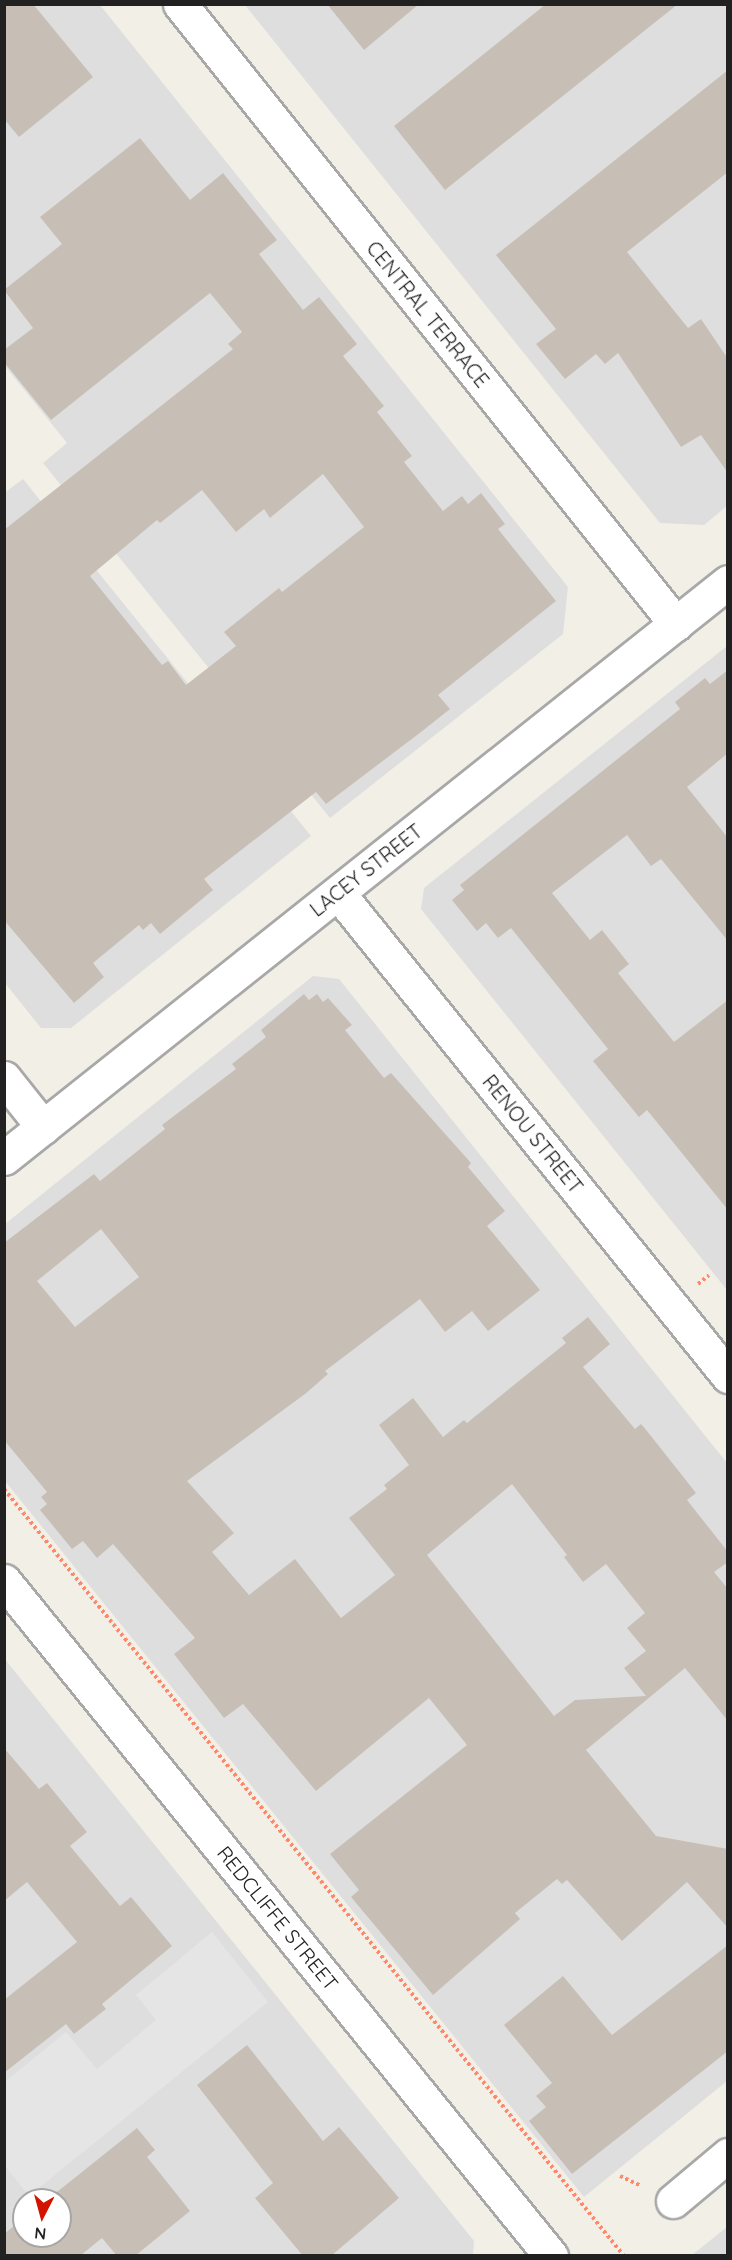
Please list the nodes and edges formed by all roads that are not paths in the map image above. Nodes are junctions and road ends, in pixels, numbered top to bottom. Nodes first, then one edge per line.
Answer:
1 (180, 4) edge
2 (728, 582) edge
3 (676, 624) junction
4 (338, 893) junction
5 (4, 1078) edge
6 (43, 1127) junction
7 (4, 1158) edge
8 (728, 1376) edge
9 (4, 1581) edge
10 (728, 2155) edge
11 (673, 2201) dead end
12 (551, 2256) edge

1 - 3 street, CENTRAL TERRACE
2 - 3 street, LACEY STREET
3 - 4 street, LACEY STREET
4 - 6 street, LACEY STREET
4 - 8 street, RENOU STREET
5 - 6 street
6 - 7 street, LACEY STREET
9 - 12 street, REDCLIFFE STREET
10 - 11 street

